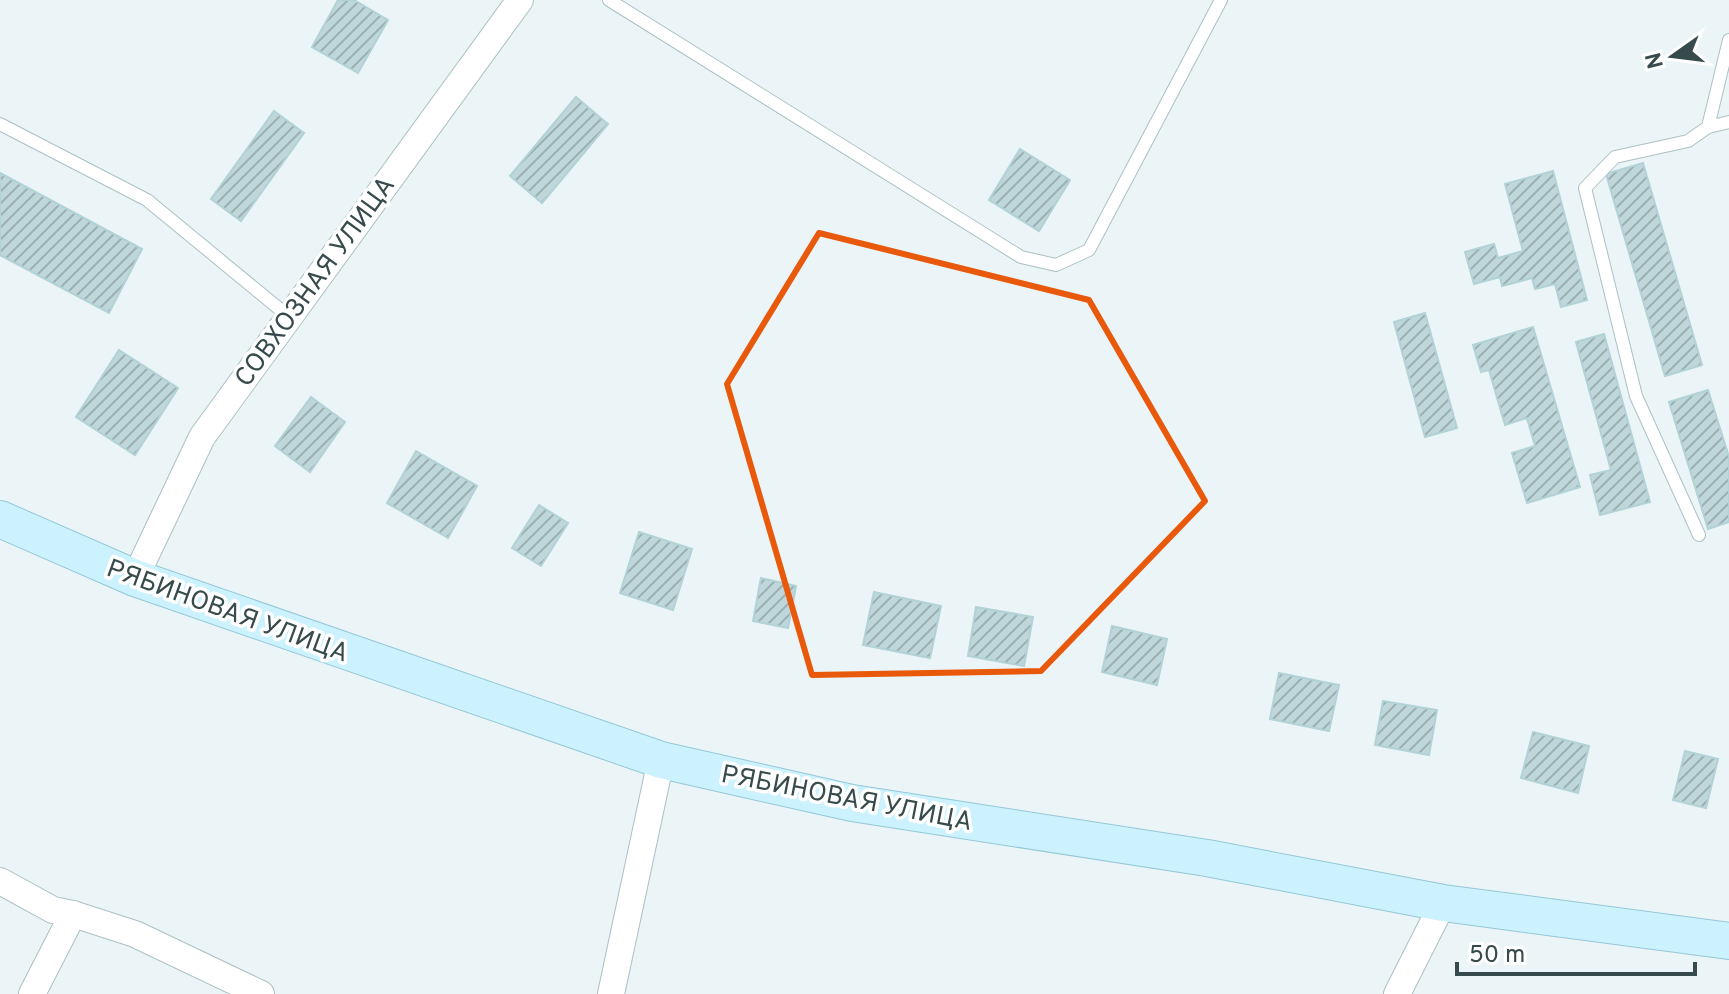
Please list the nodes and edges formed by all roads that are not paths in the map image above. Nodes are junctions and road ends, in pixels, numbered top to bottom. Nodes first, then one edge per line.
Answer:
1 (520, 0) edge
2 (609, 0) edge
3 (1221, 0) edge
4 (1729, 40) edge
5 (1729, 122) edge
6 (0, 124) edge
7 (1708, 127) junction
8 (288, 316) junction
9 (0, 519) edge
10 (1699, 535) dead end
11 (135, 578) junction
12 (661, 760) junction
13 (0, 881) edge
14 (1443, 903) junction
15 (73, 914) junction
16 (1729, 941) edge
17 (32, 994) edge
18 (261, 994) edge
19 (611, 994) edge
20 (1397, 994) edge

1 - 8 street, СОВХОЗНАЯ УЛИЦА
2 - 3 lane
4 - 7 lane
5 - 7 lane
6 - 8 lane
7 - 10 lane
8 - 11 street, СОВХОЗНАЯ УЛИЦА
9 - 11 main road, РЯБИНОВАЯ УЛИЦА
11 - 12 main road, РЯБИНОВАЯ УЛИЦА
12 - 14 main road, РЯБИНОВАЯ УЛИЦА
12 - 19 street
13 - 15 street
14 - 16 main road, РЯБИНОВАЯ УЛИЦА
14 - 20 street
15 - 17 street
15 - 18 street

